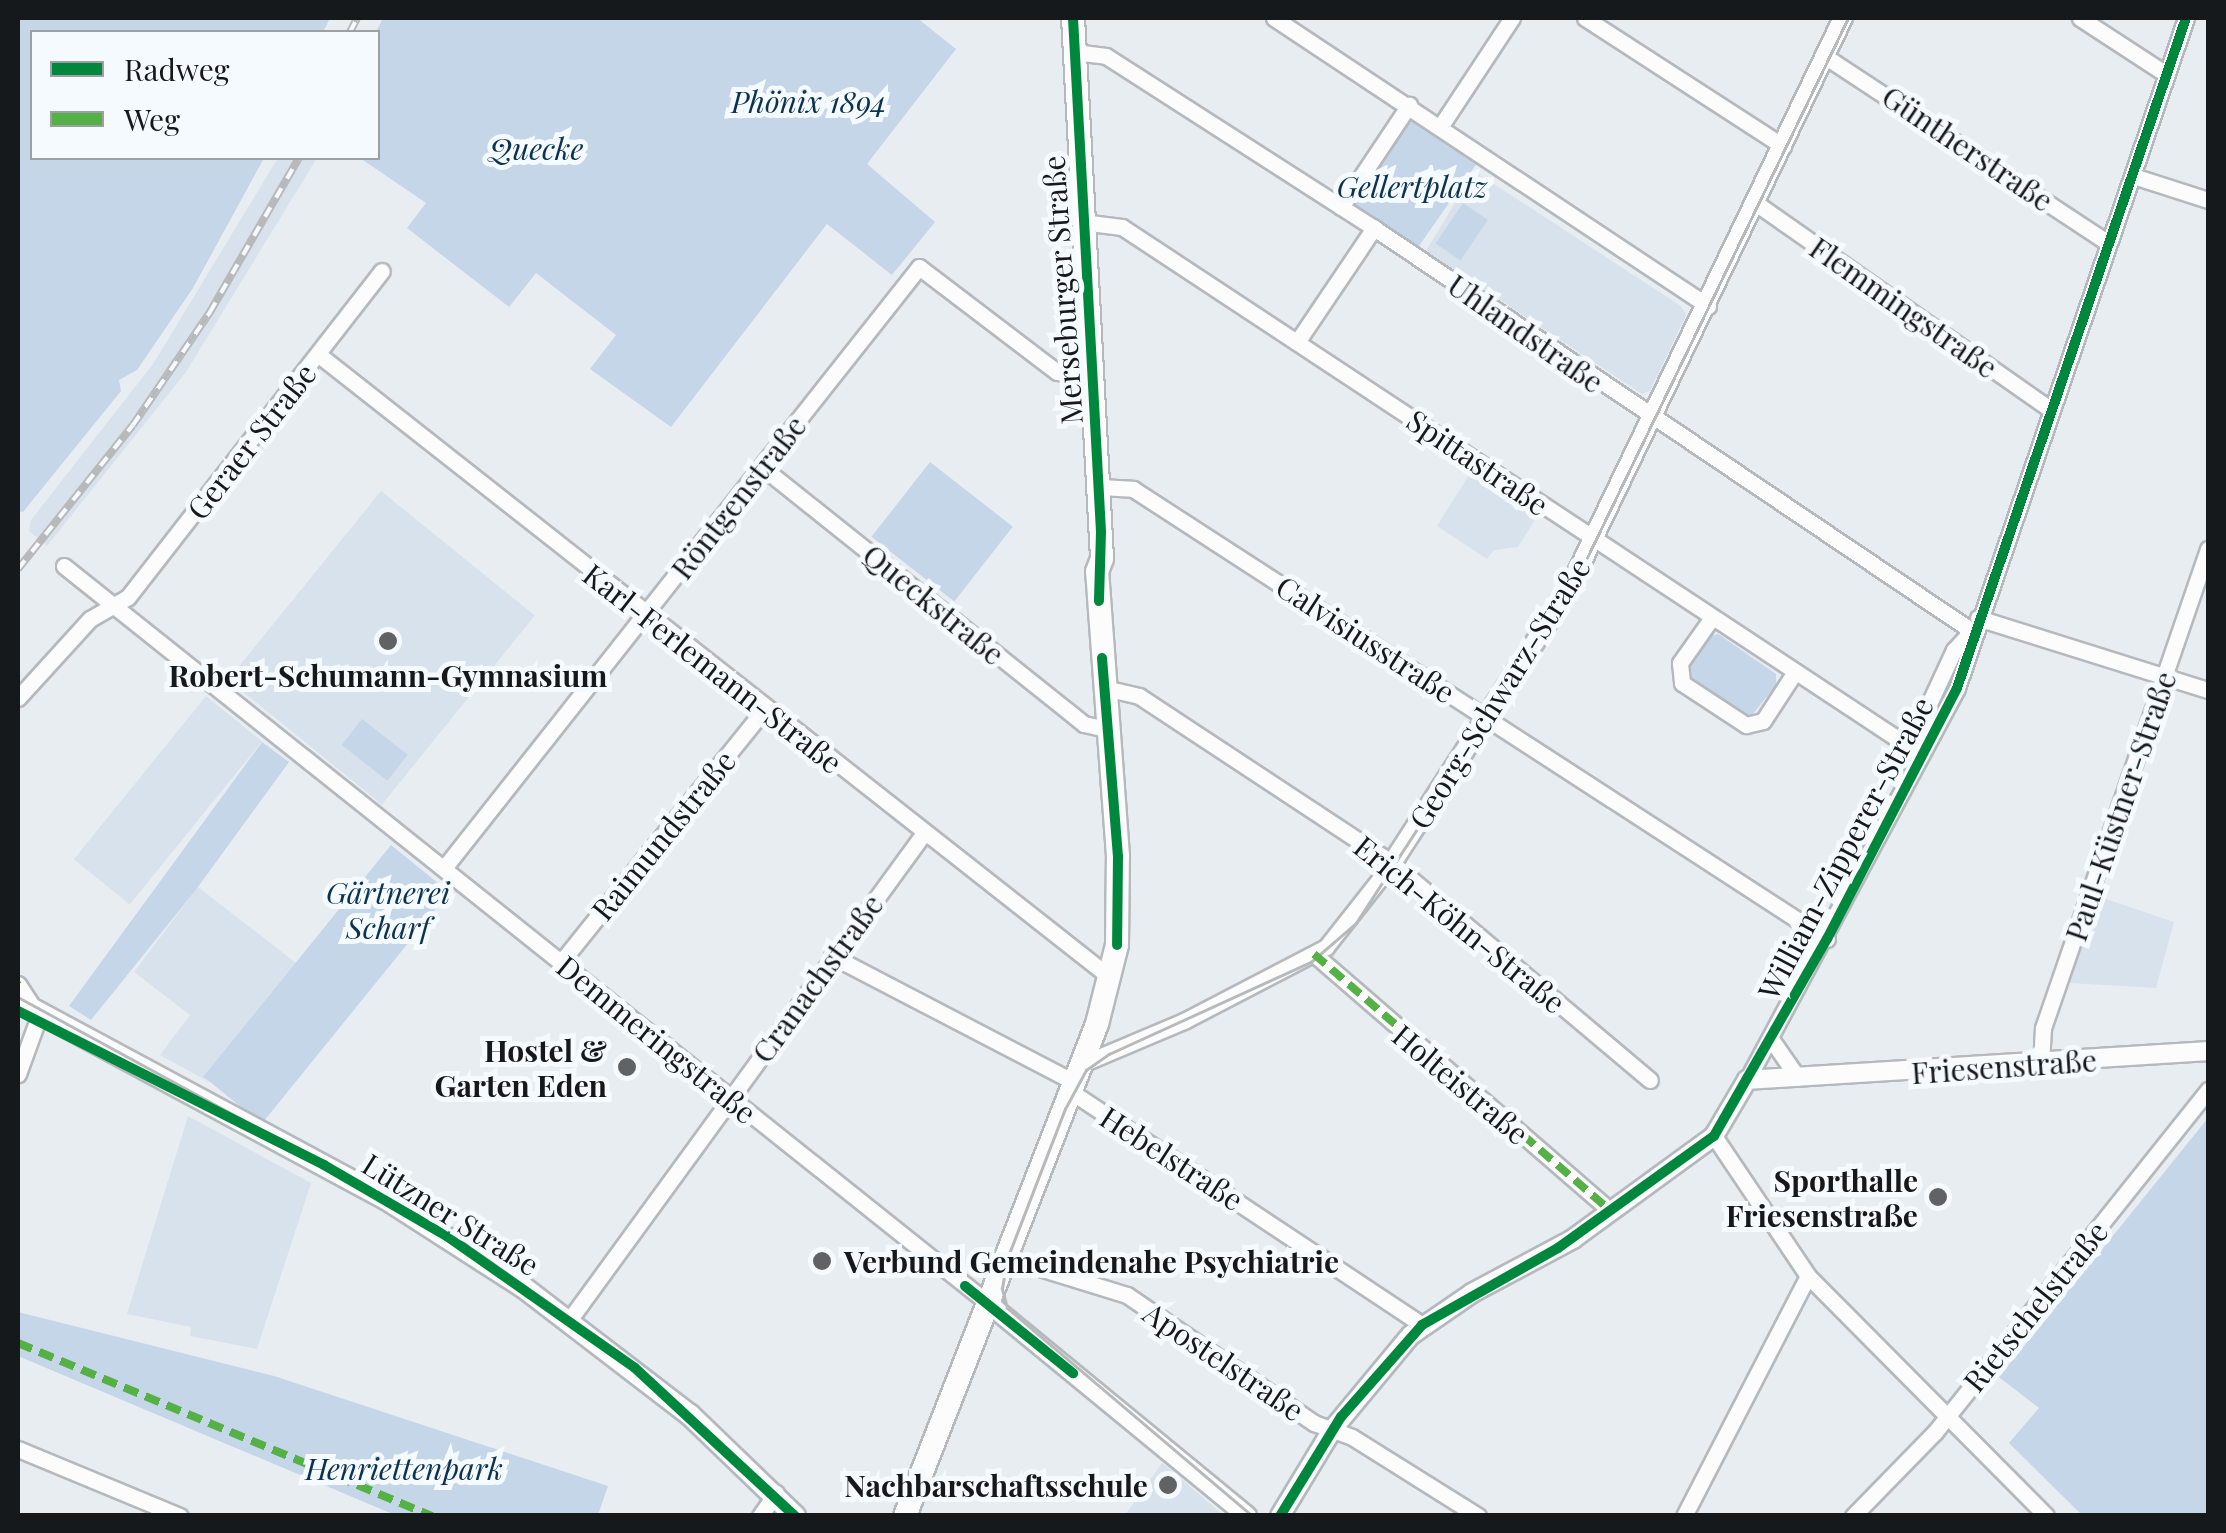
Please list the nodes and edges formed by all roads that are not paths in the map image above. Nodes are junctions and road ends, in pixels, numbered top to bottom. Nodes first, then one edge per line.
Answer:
1 (1072, 18) edge
2 (1274, 18) edge
3 (1512, 18) edge
4 (1584, 18) edge
5 (1843, 18) edge
6 (2080, 18) edge
7 (2186, 18) edge
8 (1074, 52) junction
9 (1826, 57) junction
10 (2166, 74) junction
11 (1409, 105) junction
12 (1440, 127) junction
13 (1783, 146) junction
14 (2132, 176) junction
15 (2208, 200) edge
16 (1757, 204) junction
17 (1341, 207) junction
18 (1082, 222) junction
19 (1374, 228) junction
20 (2108, 242) junction
21 (382, 271) dead end
22 (1708, 306) junction
23 (1297, 342) junction
24 (319, 355) junction
25 (1092, 375) junction
26 (2051, 410) junction
27 (1652, 419) junction
28 (762, 467) junction
29 (1099, 487) junction
30 (1593, 538) junction
31 (2208, 549) edge
32 (64, 566) dead end
33 (114, 606) junction
34 (645, 616) junction
35 (1711, 619) junction
36 (1975, 624) junction
37 (1793, 675) junction
38 (2165, 676) junction
39 (1108, 690) junction
40 (2208, 690) edge
41 (18, 698) edge
42 (765, 708) junction
43 (1486, 717) junction
44 (1111, 730) junction
45 (1919, 753) junction
46 (924, 833) junction
47 (1392, 863) junction
48 (444, 868) junction
49 (1827, 939) junction
50 (1314, 954) junction
51 (832, 956) junction
52 (561, 962) junction
53 (1111, 978) junction
54 (18, 984) edge
55 (18, 1001) edge
56 (18, 1010) edge
57 (39, 1016) junction
58 (1772, 1039) junction
59 (2208, 1051) edge
60 (2042, 1065) junction
61 (18, 1074) edge
62 (1798, 1078) junction
63 (1075, 1079) junction
64 (1650, 1080) dead end
65 (1747, 1080) junction
66 (2208, 1090) edge
67 (730, 1098) junction
68 (1714, 1136) junction
69 (1611, 1211) junction
70 (1004, 1258) junction
71 (1808, 1276) junction
72 (989, 1304) junction
73 (570, 1319) junction
74 (1422, 1325) junction
75 (1947, 1417) junction
76 (1332, 1430) junction
77 (18, 1449) edge
78 (776, 1494) junction
79 (910, 1514) edge
80 (180, 1516) edge
81 (760, 1516) edge
82 (795, 1516) edge
83 (1247, 1516) edge
84 (1280, 1516) edge
85 (1478, 1516) edge
86 (1684, 1516) edge
87 (1853, 1516) edge
88 (2046, 1516) edge

1 - 8 main road, Merseburger Straße
2 - 11 street
3 - 12 street
4 - 13 street
5 - 9 street, Georg-Schwarz-Straße
6 - 10 street
7 - 10 street, William-Zipperer-Straße
8 - 17 street, Uhlandstraße
8 - 18 main road, Merseburger Straße
9 - 13 street, Georg-Schwarz-Straße
9 - 20 street, Güntherstraße
10 - 14 street, William-Zipperer-Straße
11 - 12 street
11 - 17 street
12 - 22 street
13 - 16 street, Georg-Schwarz-Straße
14 - 15 street
14 - 20 street, William-Zipperer-Straße
16 - 22 street, Georg-Schwarz-Straße
16 - 26 street, Flemmingstraße
17 - 19 street, Uhlandstraße
18 - 23 street, Spittastraße
18 - 25 main road, Merseburger Straße
19 - 23 street
19 - 27 street, Uhlandstraße
20 - 26 street, William-Zipperer-Straße
21 - 24 street, Geraer Straße
22 - 27 street, Georg-Schwarz-Straße
23 - 30 street, Spittastraße
24 - 33 street, Geraer Straße
24 - 34 street, Karl-Ferlemann-Straße
25 - 28 street, Röntgenstraße
25 - 29 main road, Merseburger Straße
26 - 36 street, William-Zipperer-Straße
27 - 30 street, Georg-Schwarz-Straße
27 - 36 street, Uhlandstraße
28 - 34 street, Röntgenstraße
28 - 44 street, Queckstraße
29 - 39 main road, Merseburger Straße
29 - 43 street, Calvisiusstraße
30 - 35 street, Spittastraße
30 - 43 street, Georg-Schwarz-Straße
31 - 38 street, Paul-Küstner-Straße
32 - 33 street, Demmeringstraße
33 - 41 street, Geraer Straße
33 - 48 street, Demmeringstraße
34 - 42 street, Karl-Ferlemann-Straße
34 - 48 street, Röntgenstraße
35 - 37 street, Spittastraße
35 - 37 street
36 - 38 street, Uhlandstraße
36 - 45 street, William-Zipperer-Straße
37 - 45 street, Spittastraße
38 - 40 street, Uhlandstraße
38 - 60 street, Paul-Küstner-Straße
39 - 44 main road, Merseburger Straße
39 - 47 street, Erich-Köhn-Straße
42 - 46 street, Karl-Ferlemann-Straße
42 - 52 street, Raimundstraße
43 - 47 street, Georg-Schwarz-Straße
43 - 49 street, Calvisiusstraße
44 - 53 main road, Merseburger Straße
45 - 49 street, William-Zipperer-Straße
46 - 51 street, Cranachstraße
46 - 53 street, Karl-Ferlemann-Straße
47 - 50 street, Georg-Schwarz-Straße
47 - 64 street, Erich-Köhn-Straße
48 - 52 street, Demmeringstraße
49 - 58 street, William-Zipperer-Straße
50 - 63 street, Georg-Schwarz-Straße
50 - 69 street, Holteistraße
51 - 63 street, Hebelstraße
51 - 67 street, Cranachstraße
52 - 67 street, Demmeringstraße
53 - 63 main road, Merseburger Straße
54 - 57 street, Lützner Straße
55 - 57 main road, Lützner Straße
56 - 57 main road, Lützner Straße
57 - 61 street
57 - 73 main road, Lützner Straße
58 - 62 street
58 - 65 street, William-Zipperer-Straße
59 - 60 street, Friesenstraße
60 - 62 street, Friesenstraße
62 - 65 street, Friesenstraße
63 - 70 main road, Merseburger Straße
63 - 74 street, Hebelstraße
65 - 68 street, William-Zipperer-Straße
66 - 75 street, Rietschelstraße
67 - 72 street, Demmeringstraße
67 - 73 street, Cranachstraße
68 - 69 street, William-Zipperer-Straße
68 - 71 street
69 - 74 street, William-Zipperer-Straße
70 - 72 main road, Merseburger Straße
70 - 76 street, Apostelstraße
71 - 75 street
71 - 86 street
72 - 79 main road, Merseburger Straße
72 - 83 street, Demmeringstraße
73 - 78 main road, Lützner Straße
74 - 76 street, William-Zipperer-Straße
75 - 87 street, Rietschelstraße
75 - 88 street
76 - 84 street, William-Zipperer-Straße
76 - 85 street, Apostelstraße
77 - 80 street
78 - 81 street
78 - 82 main road, Lützner Straße

